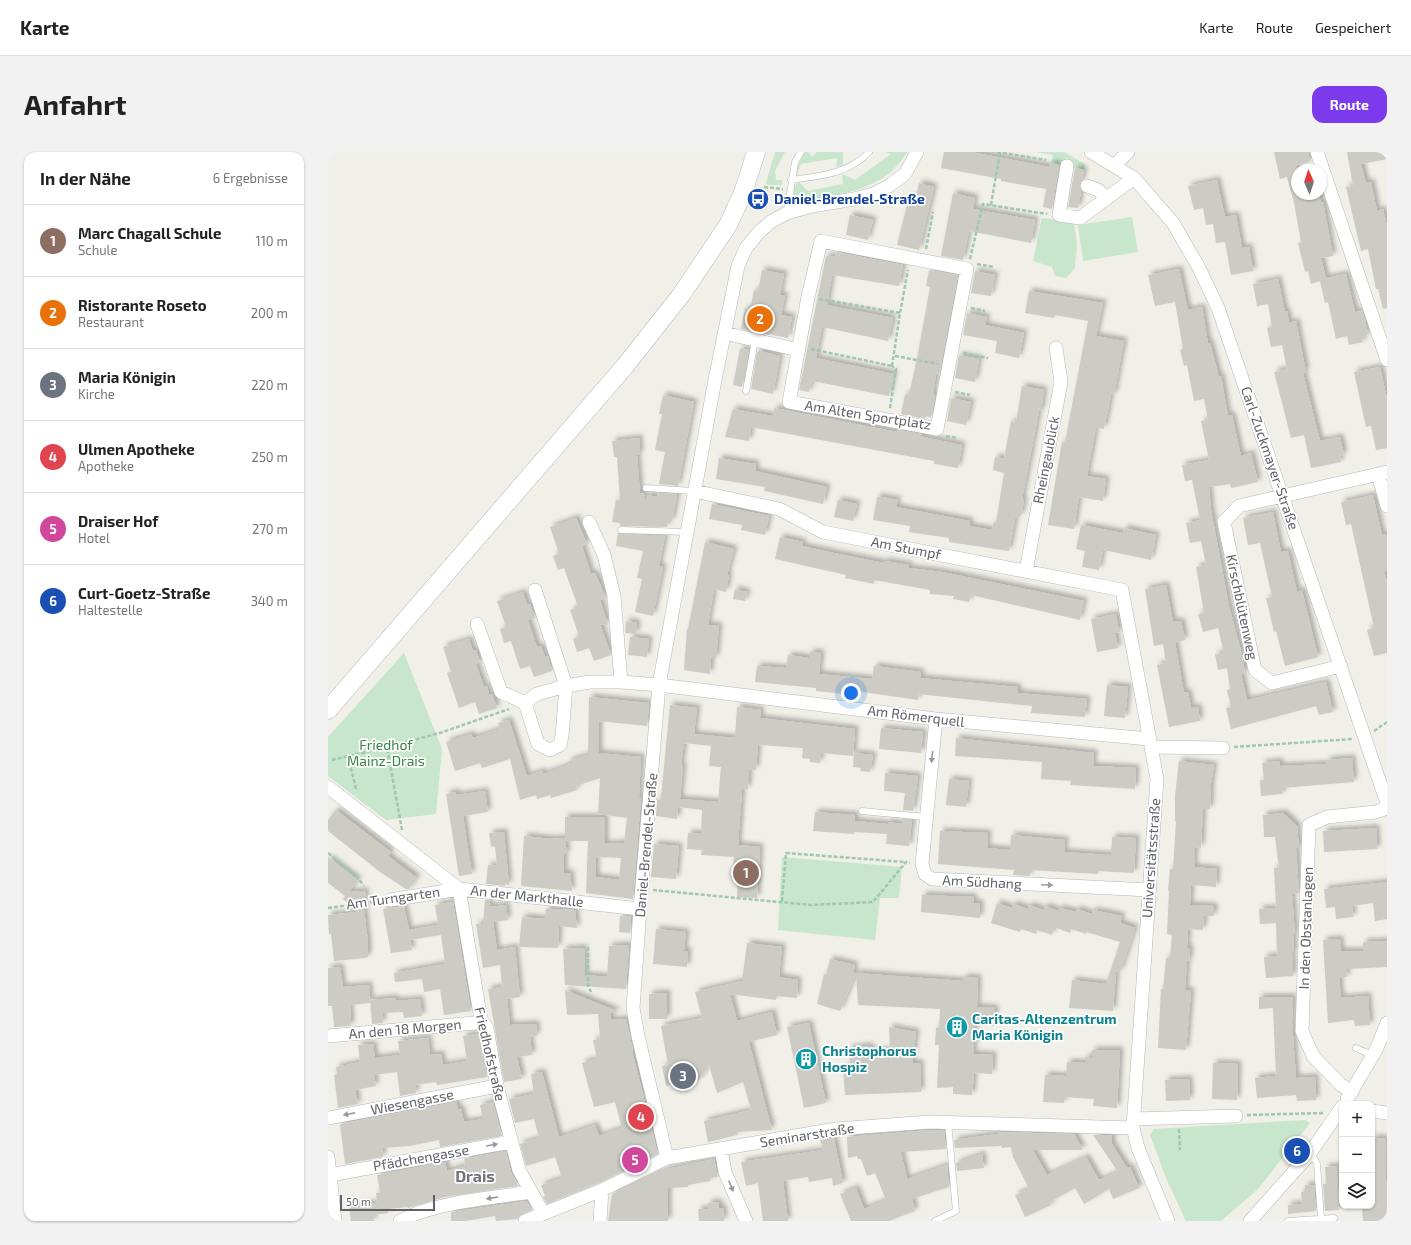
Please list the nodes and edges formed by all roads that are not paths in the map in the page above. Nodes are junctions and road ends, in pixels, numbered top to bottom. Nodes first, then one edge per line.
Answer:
1 (756, 152) edge
2 (801, 152) edge
3 (869, 152) edge
4 (917, 152) edge
5 (1091, 152) edge
6 (1128, 152) edge
7 (1317, 152) edge
8 (1115, 164) junction
9 (1067, 166) dead end
10 (1134, 178) junction
11 (791, 180) junction
12 (1086, 186) dead end
13 (1107, 198) junction
14 (787, 213) junction
15 (724, 333) junction
16 (755, 340) junction
17 (799, 348) junction
18 (1056, 348) dead end
19 (1387, 360) edge
20 (746, 391) dead end
21 (1382, 473) edge
22 (646, 488) dead end
23 (694, 491) junction
24 (1284, 496) junction
25 (1387, 506) edge
26 (589, 522) dead end
27 (621, 530) dead end
28 (687, 532) junction
29 (1026, 571) junction
30 (535, 590) dead end
31 (1122, 590) joint
32 (477, 624) dead end
33 (1341, 666) junction
34 (621, 682) junction
35 (659, 685) junction
36 (566, 686) junction
37 (525, 703) junction
38 (328, 710) edge
39 (936, 719) junction
40 (1151, 743) junction
41 (1223, 748) road end
42 (328, 787) edge
43 (1387, 803) edge
44 (1387, 808) edge
45 (862, 811) dead end
46 (926, 817) junction
47 (459, 888) junction
48 (1149, 890) junction
49 (390, 900) road end
50 (640, 909) junction
51 (481, 1020) junction
52 (1387, 1023) edge
53 (328, 1036) edge
54 (1356, 1048) dead end
55 (1372, 1055) junction
56 (497, 1086) junction
57 (1348, 1101) edge
58 (1375, 1111) edge
59 (1387, 1112) edge
60 (1339, 1113) edge
61 (1236, 1116) road end
62 (328, 1118) edge
63 (948, 1122) junction
64 (1133, 1124) junction
65 (512, 1142) junction
66 (720, 1149) junction
67 (1311, 1152) junction
68 (328, 1157) edge
69 (667, 1158) junction
70 (330, 1175) junction
71 (602, 1190) junction
72 (531, 1192) junction
73 (543, 1213) junction
74 (1334, 1218) dead end
75 (1321, 1219) junction
76 (335, 1221) edge
77 (400, 1221) edge
78 (525, 1221) edge
79 (600, 1221) edge
80 (746, 1221) edge
81 (935, 1221) edge
82 (1168, 1221) edge
83 (1250, 1221) edge
84 (1288, 1221) edge

1 - 38 main road
2 - 11 lane
3 - 11 lane
4 - 14 street, Daniel-Brendel-Straße
5 - 8 street, Carl-Zuckmayer-Straße
6 - 8 street
7 - 19 street
8 - 10 street, Carl-Zuckmayer-Straße
9 - 13 street
10 - 13 street
10 - 24 street, Carl-Zuckmayer-Straße
11 - 14 lane
12 - 13 street
14 - 15 street, Daniel-Brendel-Straße
15 - 16 street
15 - 23 street, Daniel-Brendel-Straße
16 - 17 street
16 - 20 lane
17 - 17 street, Am Alten Sportplatz
18 - 29 street, Rheingaublick
21 - 24 street
21 - 25 street
22 - 23 lane
23 - 28 street, Daniel-Brendel-Straße
23 - 29 street, Am Stumpf
24 - 33 street, Carl-Zuckmayer-Straße
24 - 33 street, Kirschblütenweg
26 - 34 street
27 - 28 lane
28 - 35 street, Daniel-Brendel-Straße
29 - 31 street, Am Stumpf
30 - 36 street
31 - 40 street, Universitätsstraße
32 - 37 street
33 - 43 street, Carl-Zuckmayer-Straße
34 - 35 street, Am Römerquell
34 - 36 street, Am Römerquell
35 - 39 street, Am Römerquell
35 - 50 street, Daniel-Brendel-Straße
36 - 37 street, Am Römerquell
36 - 37 street
39 - 40 street, Am Römerquell
39 -> 46 street
40 - 41 street, Am Römerquell
40 - 48 street, Universitätsstraße
42 - 47 street, An der Markthalle
44 - 57 street, In den Obstanlagen
45 - 46 lane
46 -> 48 street, Am Südhang
47 - 49 street, Am Turngarten
47 - 50 street, An der Markthalle
47 - 51 street, Friedhofstraße
48 - 64 street, Universitätsstraße
50 - 69 street, Daniel-Brendel-Straße
51 - 53 street, An den 18 Morgen
51 - 56 street, Friedhofstraße
52 - 55 street
54 - 55 lane
55 - 57 street
56 -> 62 street, Wiesengasse
56 - 65 street, Friedhofstraße
58 - 59 street
60 - 67 street
61 - 64 street, Seminarstraße
63 - 64 street, Seminarstraße
63 - 66 street, Seminarstraße
63 - 81 lane
64 - 82 street, Universitätsstraße
70 -> 65 street, Pfädchengasse
65 - 72 street, Friedhofstraße
66 - 69 street, Seminarstraße
66 -> 80 street
67 - 75 lane
67 - 83 street
68 - 70 street
69 - 71 street, Seminarstraße
70 - 76 street
71 - 73 street, Seminarstraße
71 - 79 street
72 - 73 street, Friedhofstraße
72 -> 77 street
73 - 78 street, Seminarstraße
74 - 75 lane
75 - 84 lane

